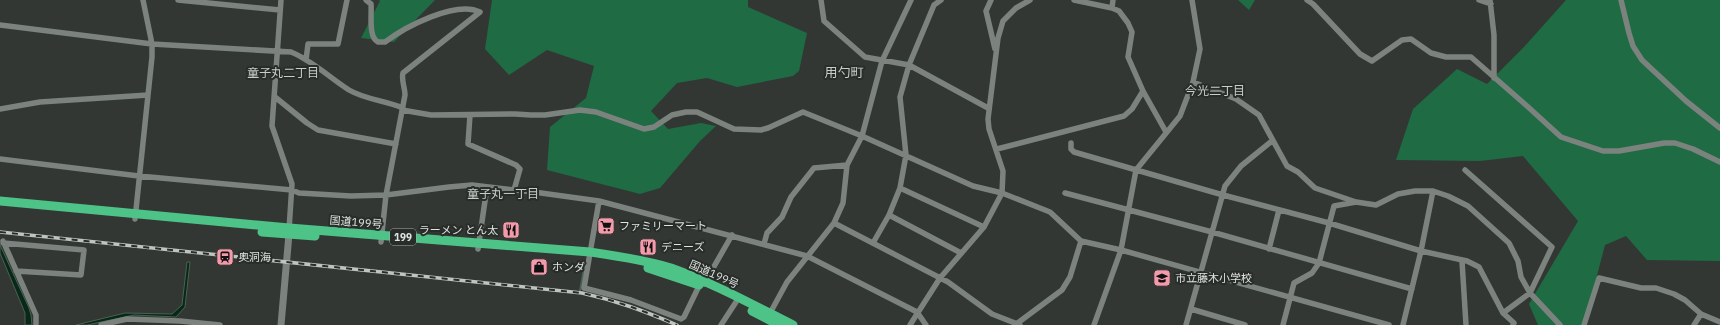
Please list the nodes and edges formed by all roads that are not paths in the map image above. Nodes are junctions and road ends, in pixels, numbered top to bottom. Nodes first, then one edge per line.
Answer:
1 (143, 0) edge
2 (178, 0) edge
3 (281, 0) edge
4 (347, 0) edge
5 (366, 0) edge
6 (821, 0) edge
7 (911, 0) edge
8 (942, 0) edge
9 (991, 0) edge
10 (1030, 0) edge
11 (1074, 0) edge
12 (1113, 0) edge
13 (1192, 0) edge
14 (1307, 0) edge
15 (1479, 0) edge
16 (1621, 0) edge
17 (1491, 2) edge
18 (456, 3) dead end
19 (1112, 8) junction
20 (280, 10) junction
21 (430, 10) dead end
22 (0, 25) edge
23 (152, 44) junction
24 (278, 51) junction
25 (996, 54) junction
26 (306, 60) junction
27 (882, 61) junction
28 (909, 65) junction
29 (1494, 78) junction
30 (1193, 82) junction
31 (1143, 91) junction
32 (148, 94) junction
33 (275, 97) junction
34 (988, 108) junction
35 (0, 109) edge
36 (402, 109) junction
37 (470, 115) junction
38 (1720, 128) edge
39 (1166, 132) junction
40 (862, 136) junction
41 (1272, 140) junction
42 (1071, 143) dead end
43 (396, 144) junction
44 (997, 149) junction
45 (906, 155) junction
46 (0, 159) edge
47 (1720, 162) edge
48 (847, 165) junction
49 (1136, 170) junction
50 (1465, 170) dead end
51 (139, 176) junction
52 (487, 187) junction
53 (900, 188) junction
54 (292, 190) junction
55 (514, 190) junction
56 (1433, 190) junction
57 (1002, 193) junction
58 (1064, 193) dead end
59 (386, 195) junction
60 (1223, 195) junction
61 (0, 201) edge
62 (599, 201) junction
63 (1356, 202) junction
64 (0, 207) edge
65 (1128, 210) junction
66 (1279, 210) junction
67 (888, 215) junction
68 (135, 216) junction
69 (834, 223) junction
70 (1329, 223) junction
71 (984, 227) junction
72 (289, 231) junction
73 (1212, 232) junction
74 (732, 235) junction
75 (382, 239) junction
76 (1081, 241) junction
77 (873, 243) junction
78 (764, 244) junction
79 (479, 246) junction
80 (1269, 249) junction
81 (1121, 250) junction
82 (1421, 251) junction
83 (961, 253) junction
84 (590, 254) junction
85 (807, 256) junction
86 (1462, 261) junction
87 (1319, 263) junction
88 (16, 271) junction
89 (1201, 272) junction
90 (940, 278) junction
91 (702, 284) junction
92 (1412, 289) junction
93 (1530, 293) junction
94 (1290, 298) junction
95 (736, 302) junction
96 (1191, 309) junction
97 (917, 312) junction
98 (1503, 313) junction
99 (1701, 314) junction
100 (768, 316) junction
101 (1720, 322) edge
102 (36, 325) edge
103 (101, 325) edge
104 (220, 325) edge
105 (281, 325) edge
106 (721, 325) edge
107 (779, 325) edge
108 (793, 325) edge
109 (910, 325) edge
110 (926, 325) edge
111 (1017, 325) edge
112 (1094, 325) edge
113 (1186, 325) edge
114 (1245, 325) edge
115 (1282, 325) edge
116 (1389, 325) edge
117 (1403, 325) edge
118 (1466, 325) edge
119 (1513, 325) edge
120 (1560, 325) edge
121 (1584, 325) edge
122 (1694, 325) edge

1 - 23 street
2 - 20 street
3 - 20 street
4 - 26 street
5 - 21 street
6 - 27 street
7 - 27 street
8 - 28 street
9 - 25 street
10 - 25 street
11 - 19 street
12 - 19 street
13 - 30 street
14 - 29 street
15 - 17 street
16 - 38 street
17 - 29 street
18 - 36 street
19 - 31 street
20 - 24 street
22 - 23 street
23 - 24 street
23 - 32 street
24 - 26 street
24 - 33 street
25 - 34 street
26 - 36 street
27 - 28 street
27 - 40 street
28 - 34 street
28 - 45 street
29 - 47 street
30 - 39 street
30 - 41 street
31 - 39 street
31 - 44 street
32 - 35 street
32 - 51 street
33 - 43 street
33 - 54 street
34 - 44 street
36 - 37 street
36 - 43 street
37 - 40 street
37 - 55 street
39 - 49 street
40 - 45 street
40 - 48 street
41 - 60 street
41 - 63 street
42 - 49 street
43 - 59 street
44 - 57 street
45 - 53 street
45 - 57 street
46 - 51 street
48 - 69 street
48 - 78 street
49 - 60 street
49 - 65 street
50 - 93 street
51 - 54 street
51 - 68 street
52 - 55 street
52 - 59 street
52 - 79 street
53 - 67 street
53 - 71 street
54 - 59 street
54 - 72 street
55 - 62 street
56 - 63 street
56 - 82 street
56 - 93 street
57 - 71 street
57 - 76 street
58 - 65 street
59 - 75 street
60 - 66 street
60 - 73 street
61 - 68 highway, 国道199号 / 199
62 - 74 street
62 - 84 street
63 - 70 street
64 - 68 highway, 国道199号 / 199
65 - 73 street
65 - 81 street
66 - 70 street
66 - 80 street
67 - 77 street
67 - 83 street
68 - 72 highway, 国道199号 / 199
69 - 77 street
69 - 85 street
70 - 82 street
70 - 87 street
71 - 83 street
72 - 75 highway, 国道199号 / 199
72 - 105 street
73 - 80 street
73 - 89 street
74 - 78 street
74 - 91 street
75 - 79 highway, 国道199号 / 199
76 - 81 street
76 - 111 street
77 - 90 street
78 - 85 street
79 - 84 highway, 国道199号 / 199
80 - 87 street
81 - 89 street
81 - 112 street
82 - 86 street
82 - 92 street
83 - 90 street
84 - 91 highway, 国道199号 / 199
84 - 91 street
85 - 97 street
85 - 100 street
86 - 98 street
86 - 118 street
87 - 92 street
87 - 94 street
88 - 88 street
88 - 102 street
89 - 94 street
89 - 96 street
90 - 97 street
90 - 111 street
91 - 95 highway, 国道199号 / 199
91 - 100 highway, 国道199号 / 199
92 - 117 street
93 - 98 street
93 - 120 street
94 - 115 street
94 - 116 street
95 - 100 highway, 国道199号 / 199
95 - 106 street
96 - 113 street
96 - 114 street
97 - 109 street
97 - 110 street
98 - 119 street
99 - 101 street
99 - 121 street
99 - 122 street
100 - 107 highway, 国道199号 / 199
100 - 108 highway, 国道199号 / 199
103 - 104 street

